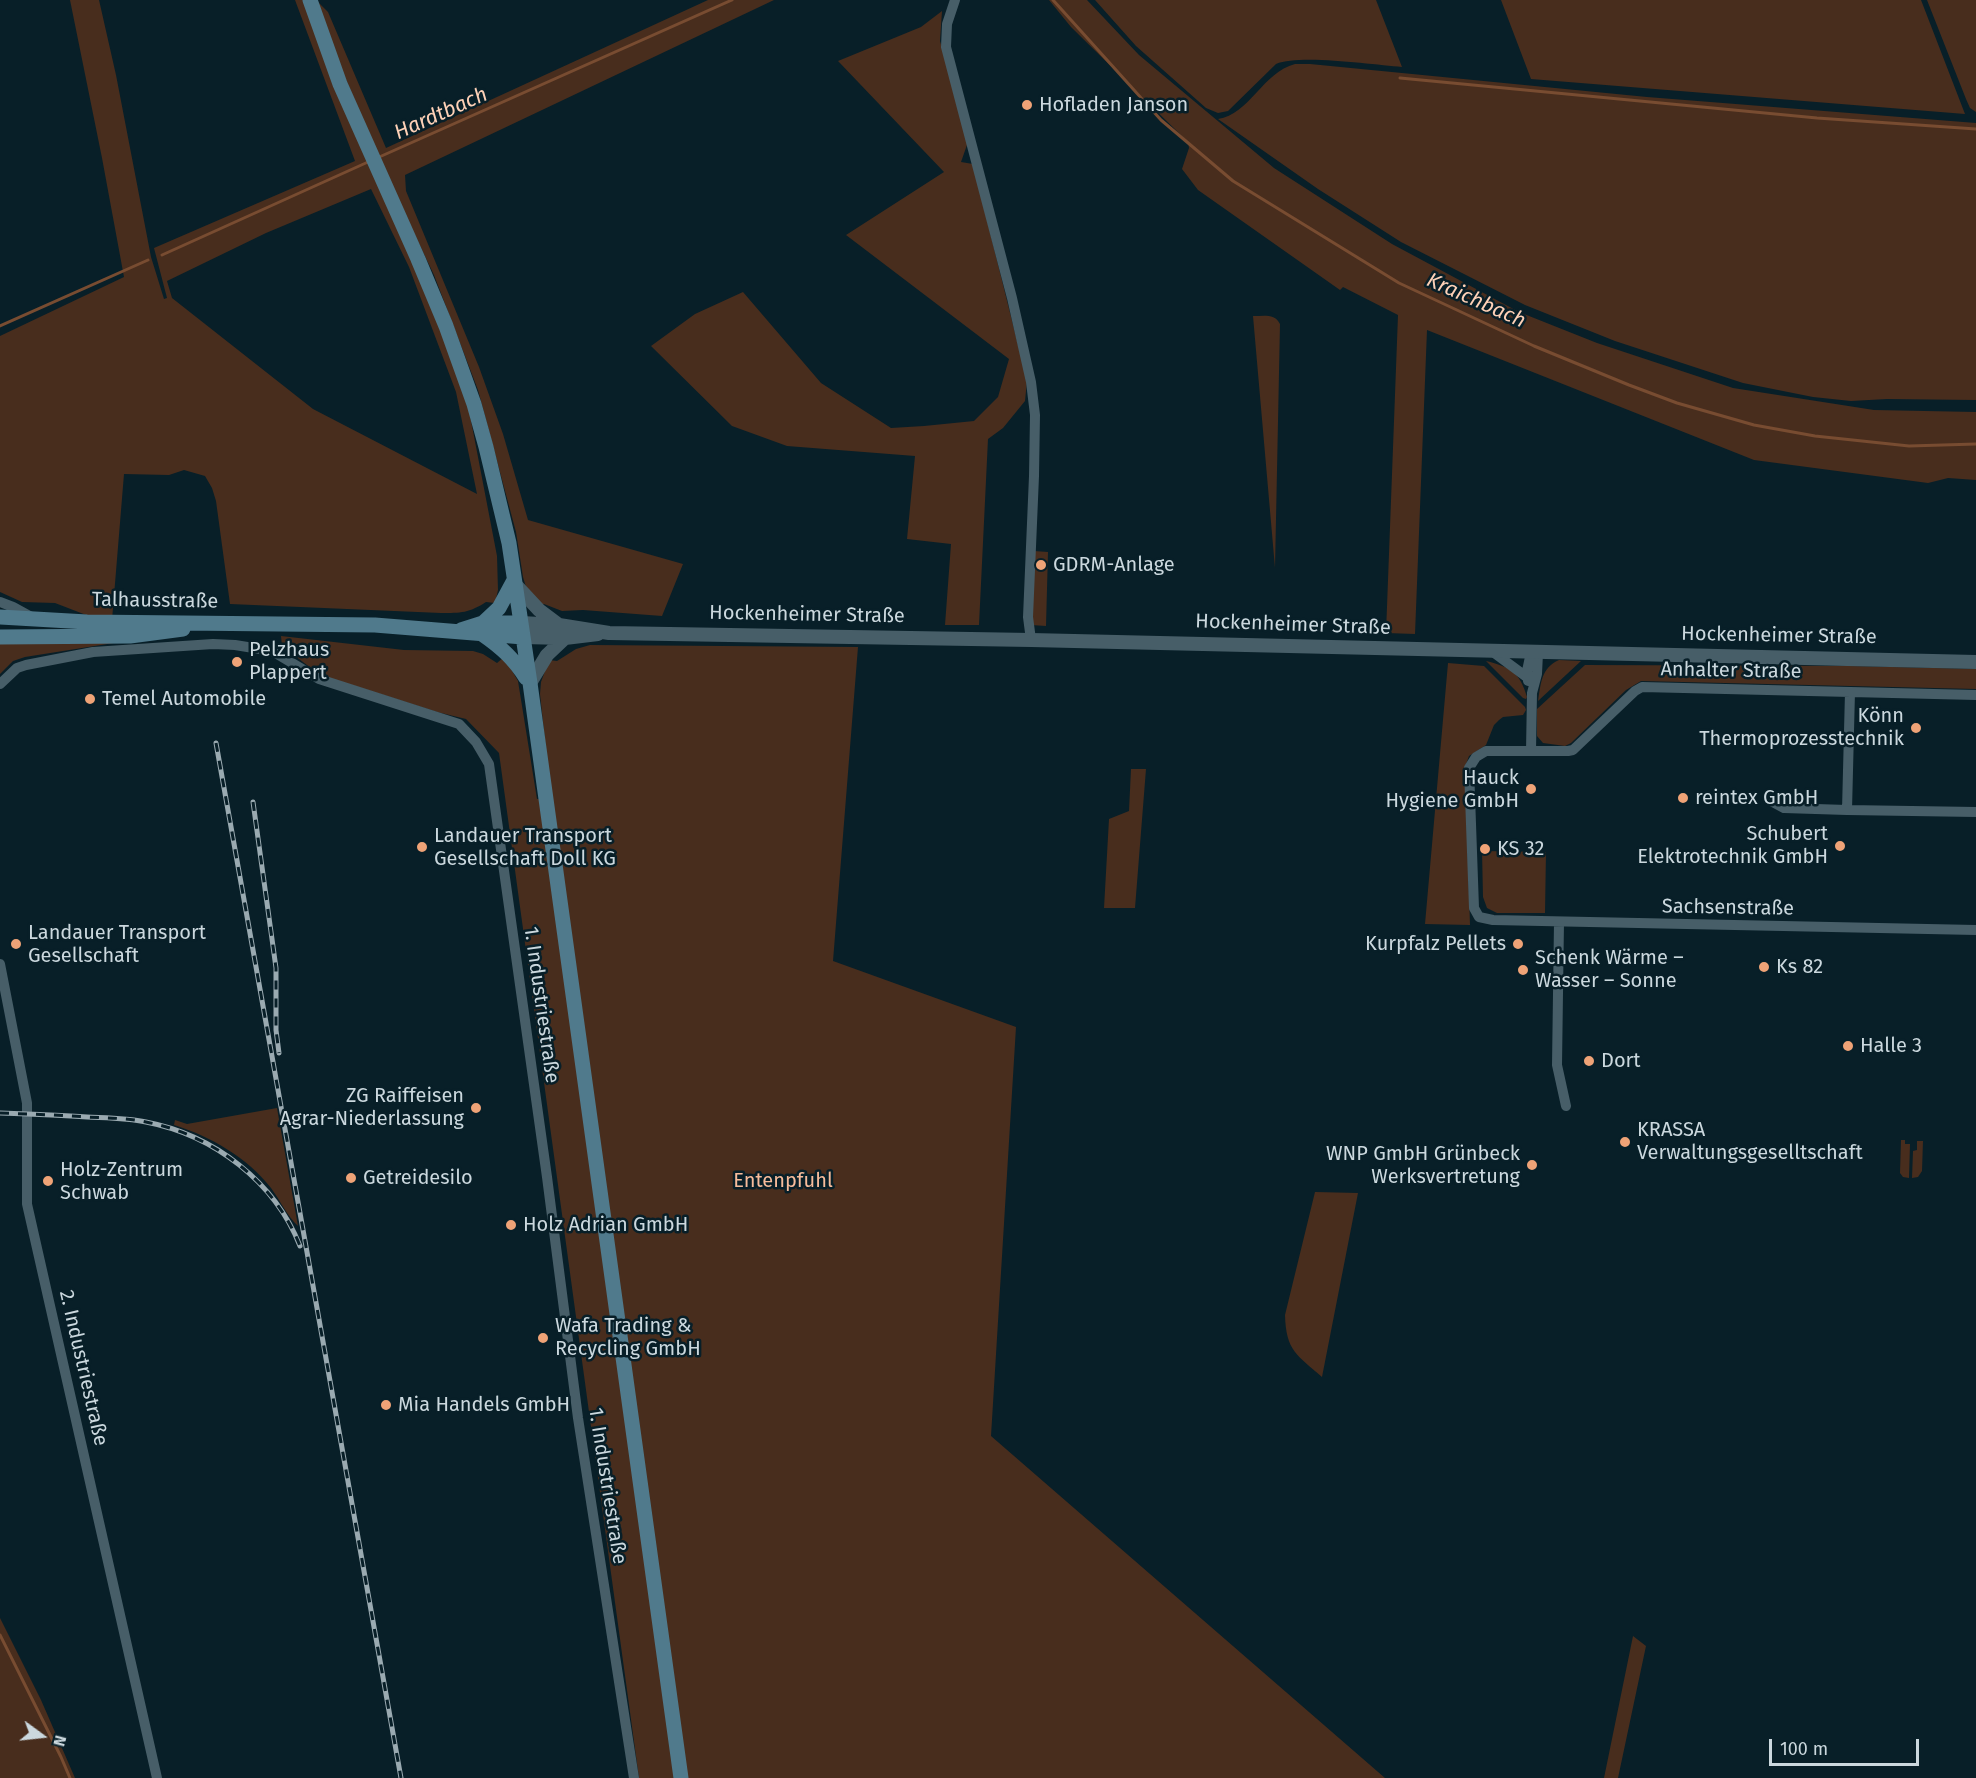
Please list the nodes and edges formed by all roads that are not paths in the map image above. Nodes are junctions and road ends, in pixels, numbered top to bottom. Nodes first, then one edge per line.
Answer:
1 (310, 0) edge
2 (951, 2) edge
3 (513, 582) junction
4 (0, 603) edge
5 (0, 617) edge
6 (36, 619) junction
7 (228, 623) junction
8 (559, 625) junction
9 (483, 629) junction
10 (522, 630) junction
11 (609, 633) junction
12 (0, 637) edge
13 (565, 638) junction
14 (1031, 640) junction
15 (1493, 651) junction
16 (1534, 653) junction
17 (1976, 662) edge
18 (1528, 678) junction
19 (530, 682) junction
20 (0, 684) edge
21 (1850, 692) junction
22 (1532, 693) junction
23 (1976, 695) edge
24 (1531, 751) junction
25 (1772, 801) dead end
26 (1847, 810) junction
27 (1976, 812) edge
28 (1479, 917) joint
29 (1559, 922) junction
30 (1976, 930) edge
31 (0, 964) edge
32 (1566, 1106) dead end
33 (623, 1706) junction
34 (636, 1708) dead end
35 (157, 1778) edge
36 (634, 1778) edge
37 (681, 1778) edge

1 - 3 main road
2 - 14 street
3 - 8 street
3 - 9 main road
3 - 10 main road
4 - 6 street
5 - 6 main road, Talhausstraße
6 - 7 main road, Talhausstraße
7 - 9 main road, Hockenheimer Straße
7 - 12 main road, Talhausstraße
8 - 10 street, Hockenheimer Straße
8 - 11 street, Hockenheimer Straße
9 - 10 main road, Hockenheimer Straße
9 - 19 main road
10 - 13 street, Hockenheimer Straße
10 - 19 main road
11 - 13 street, Hockenheimer Straße
11 - 14 street, Hockenheimer Straße
13 - 19 street
14 - 15 street, Hockenheimer Straße
15 - 16 street, Hockenheimer Straße
15 - 18 street
16 - 17 street, Hockenheimer Straße
16 - 18 street
16 - 22 street
18 - 22 street
19 - 37 main road
20 - 33 street, 1. Industriestraße
21 - 23 street, Anhalter Straße
21 - 24 street, Anhalter Straße
21 - 26 street
22 - 24 street
24 - 28 street, Anhalter Straße
25 - 26 street
26 - 27 street
28 - 29 street, Sachsenstraße
29 - 30 street, Sachsenstraße
29 - 32 street
31 - 35 street, 2. Industriestraße
33 - 34 street
33 - 36 street, 1. Industriestraße

